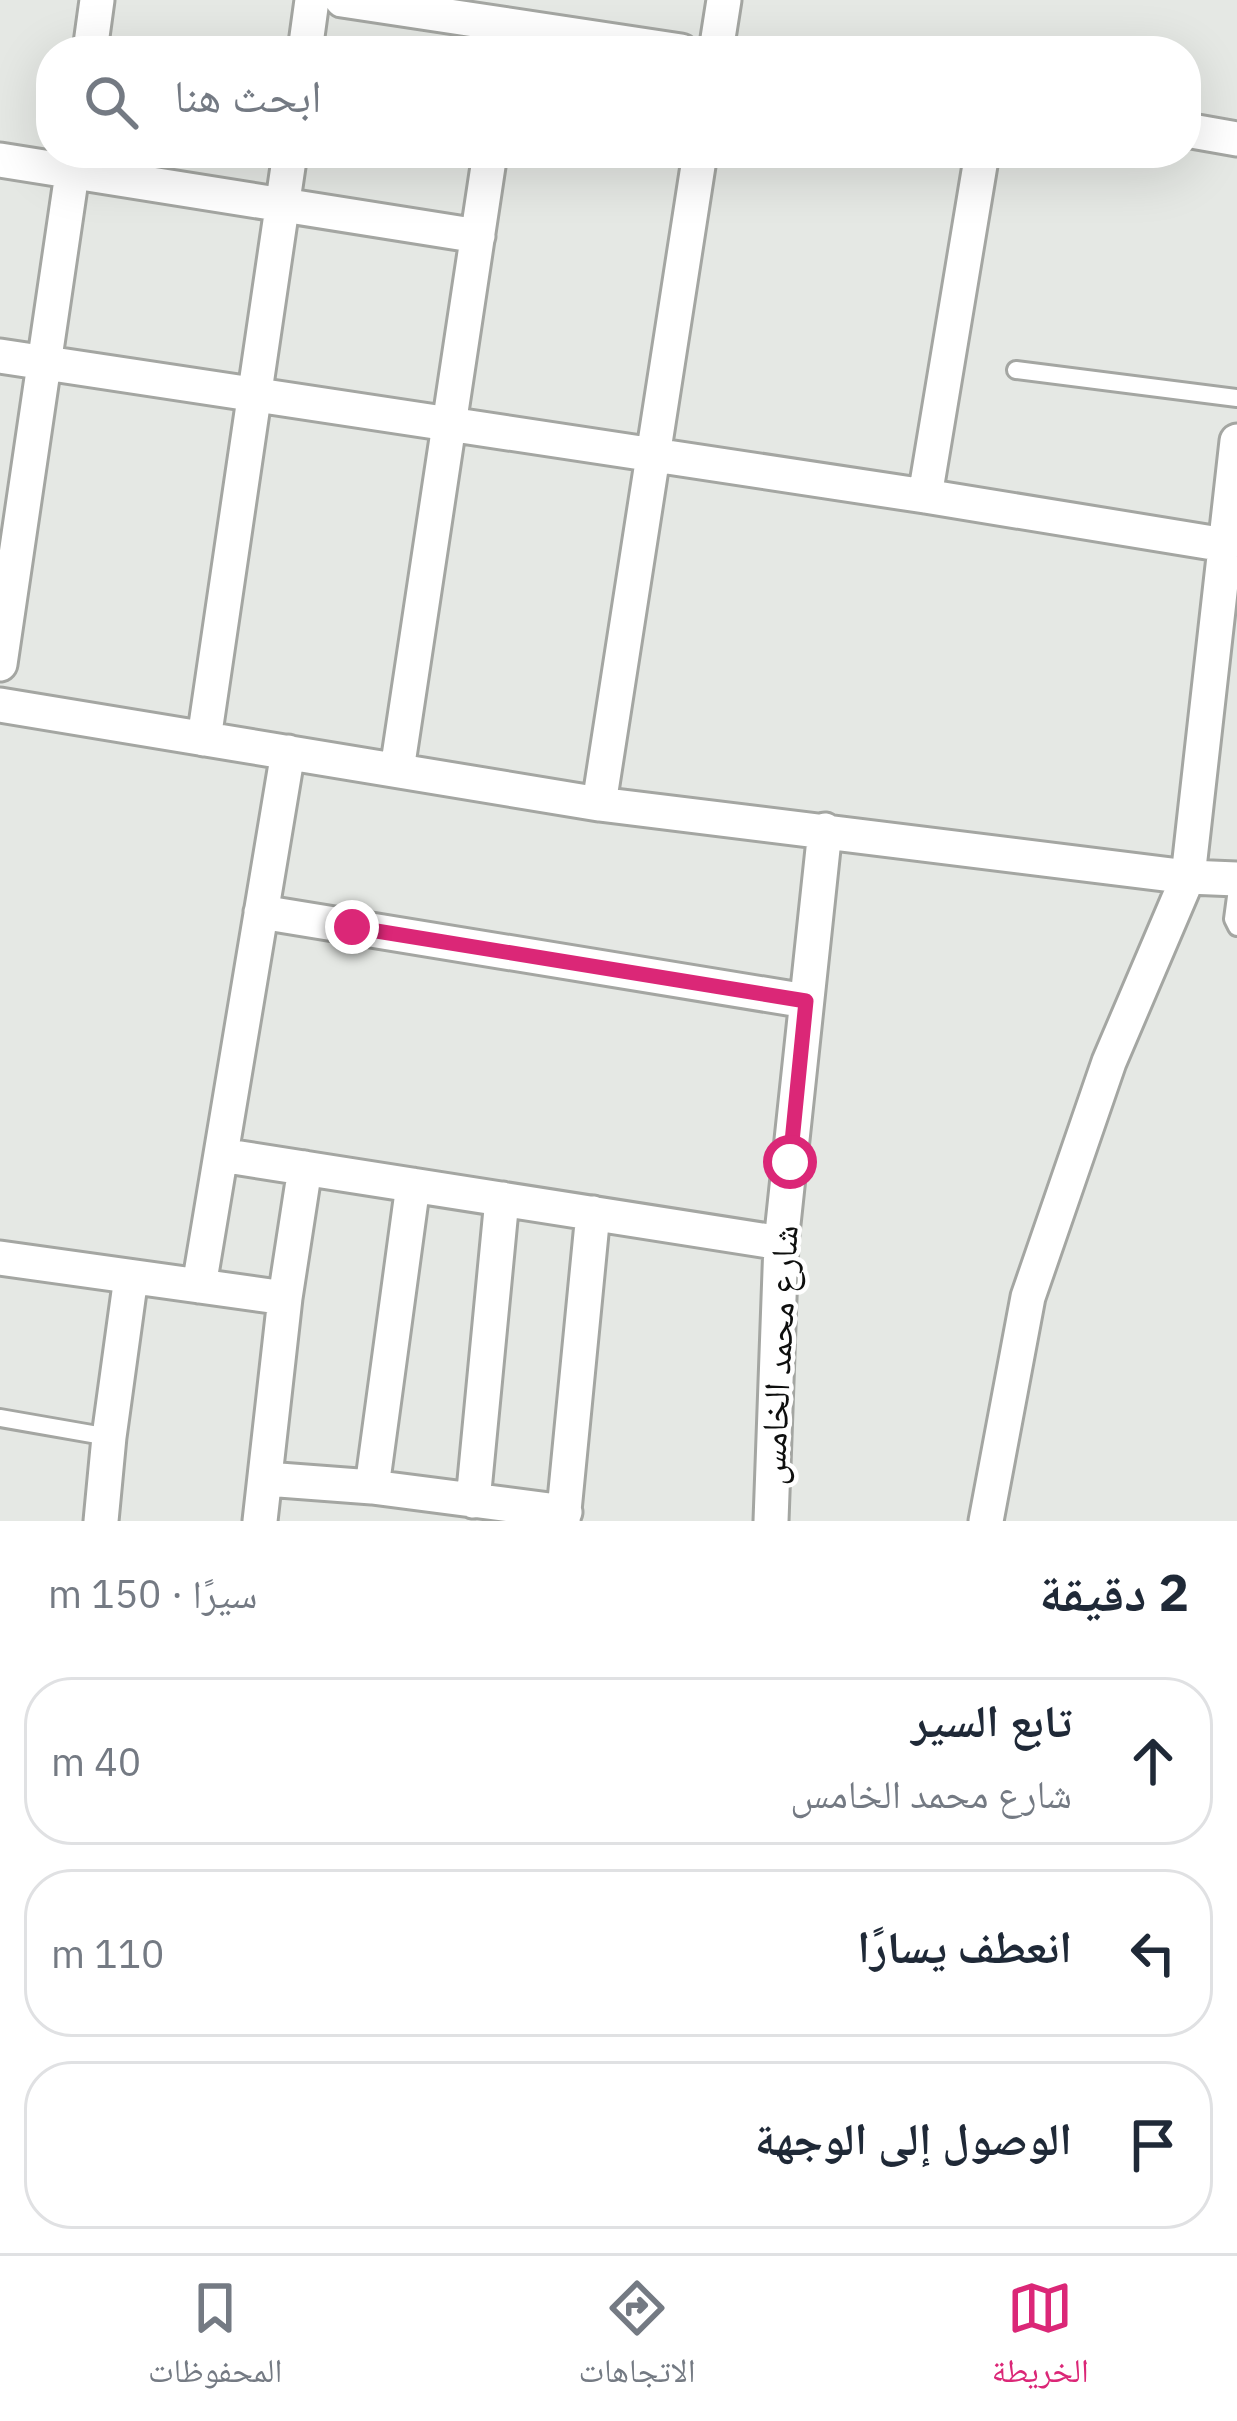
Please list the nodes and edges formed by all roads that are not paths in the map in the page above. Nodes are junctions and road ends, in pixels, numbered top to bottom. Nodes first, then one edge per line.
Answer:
1 (97, 0) edge
2 (312, 0) edge
3 (342, 0) edge
4 (724, 0) edge
5 (92, 36) edge
6 (307, 36) edge
7 (499, 36) edge
8 (718, 36) edge
9 (1201, 133) edge
10 (1237, 139) edge
11 (0, 160) edge
12 (36, 161) edge
13 (73, 168) edge
14 (103, 168) edge
15 (288, 168) edge
16 (488, 168) edge
17 (698, 168) edge
18 (980, 168) edge
19 (282, 205) junction
20 (478, 236) junction
21 (0, 356) edge
22 (44, 363) junction
23 (1016, 370) dead end
24 (254, 394) junction
25 (1237, 398) edge
26 (449, 424) junction
27 (1237, 441) edge
28 (653, 455) junction
29 (925, 496) junction
30 (1228, 560) edge
31 (0, 664) edge
32 (0, 705) edge
33 (204, 739) junction
34 (288, 752) junction
35 (397, 770) junction
36 (599, 804) junction
37 (825, 830) junction
38 (1187, 877) junction
39 (1237, 879) edge
40 (1237, 889) edge
41 (261, 912) junction
42 (1237, 927) edge
43 (806, 1001) junction
44 (220, 1155) junction
45 (304, 1168) junction
46 (412, 1185) junction
47 (502, 1199) junction
48 (593, 1213) junction
49 (781, 1243) junction
50 (0, 1258) edge
51 (131, 1277) junction
52 (199, 1286) junction
53 (284, 1298) junction
54 (0, 1418) edge
55 (109, 1436) junction
56 (266, 1479) junction
57 (372, 1487) junction
58 (473, 1501) junction
59 (564, 1517) edge
60 (101, 1521) edge
61 (260, 1521) edge
62 (771, 1521) edge
63 (986, 1521) edge

1 - 5 street
2 - 6 street
3 - 7 street
4 - 8 street
9 - 10 street
11 - 12 street
13 - 22 street
14 - 19 street
15 - 19 street
16 - 20 street
17 - 28 street
18 - 29 street
19 - 20 street
19 - 24 street
20 - 26 street
21 - 22 street
22 - 24 street
22 - 31 street
23 - 25 lane
24 - 26 street
24 - 33 street
26 - 28 street
26 - 35 street
27 - 30 street
28 - 29 street
28 - 36 street
29 - 30 street
30 - 38 street
32 - 33 street
33 - 34 street
34 - 35 street
34 - 41 street
35 - 36 street
36 - 37 street
37 - 38 street
37 - 43 street, شارع محمد الخامس
38 - 39 street
38 - 63 street
40 - 42 lane
41 - 43 street
41 - 44 street
43 - 49 street, شارع محمد الخامس
44 - 45 street
44 - 52 street
45 - 46 street
45 - 53 street
46 - 47 street
46 - 57 street
47 - 48 street
47 - 58 street
48 - 49 street
48 - 59 street
49 - 62 street, شارع محمد الخامس
50 - 51 street
51 - 52 street
51 - 55 street
52 - 53 street
53 - 56 street
54 - 55 lane
55 - 60 street
56 - 57 street
56 - 61 street
57 - 58 street
58 - 59 street

